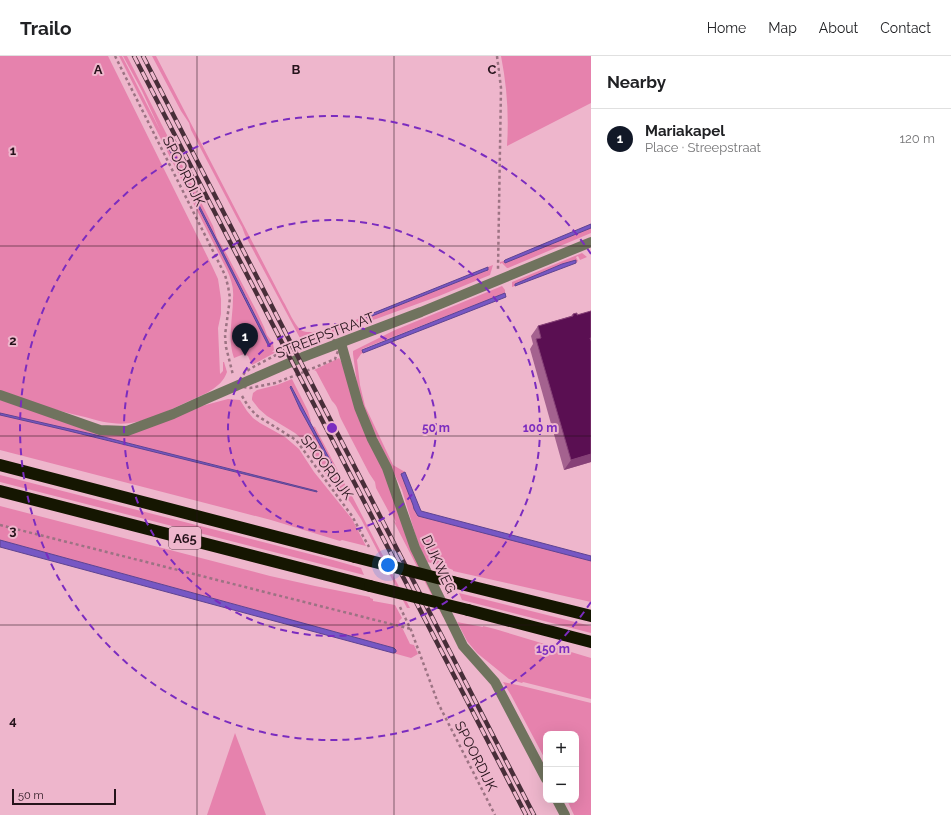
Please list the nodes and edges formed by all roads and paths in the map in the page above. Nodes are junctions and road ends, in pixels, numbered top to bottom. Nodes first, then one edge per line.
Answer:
1 (115, 56) edge
2 (497, 56) edge
3 (591, 242) edge
4 (498, 281) junction
5 (341, 343) junction
6 (236, 386) junction
7 (0, 395) edge
8 (0, 465) edge
9 (0, 491) edge
10 (0, 525) edge
11 (372, 553) dead end
12 (397, 602) dead end
13 (591, 616) edge
14 (411, 630) junction
15 (591, 642) edge
16 (543, 773) edge
17 (559, 803) edge
18 (495, 815) edge
19 (565, 815) edge

1 - 6 path, SPOORDIJK
2 - 4 path
3 - 4 street, STREEPSTRAAT
4 - 5 street, STREEPSTRAAT
5 - 6 street, STREEPSTRAAT
5 - 16 street, DIJKWEG
6 - 7 street, STREEPSTRAAT
6 - 11 path, SPOORDIJK
8 - 13 highway, A65, bridge
9 - 15 highway, A65, bridge
10 - 14 path
12 - 14 path, SPOORDIJK
14 - 18 path, SPOORDIJK
17 - 19 street

